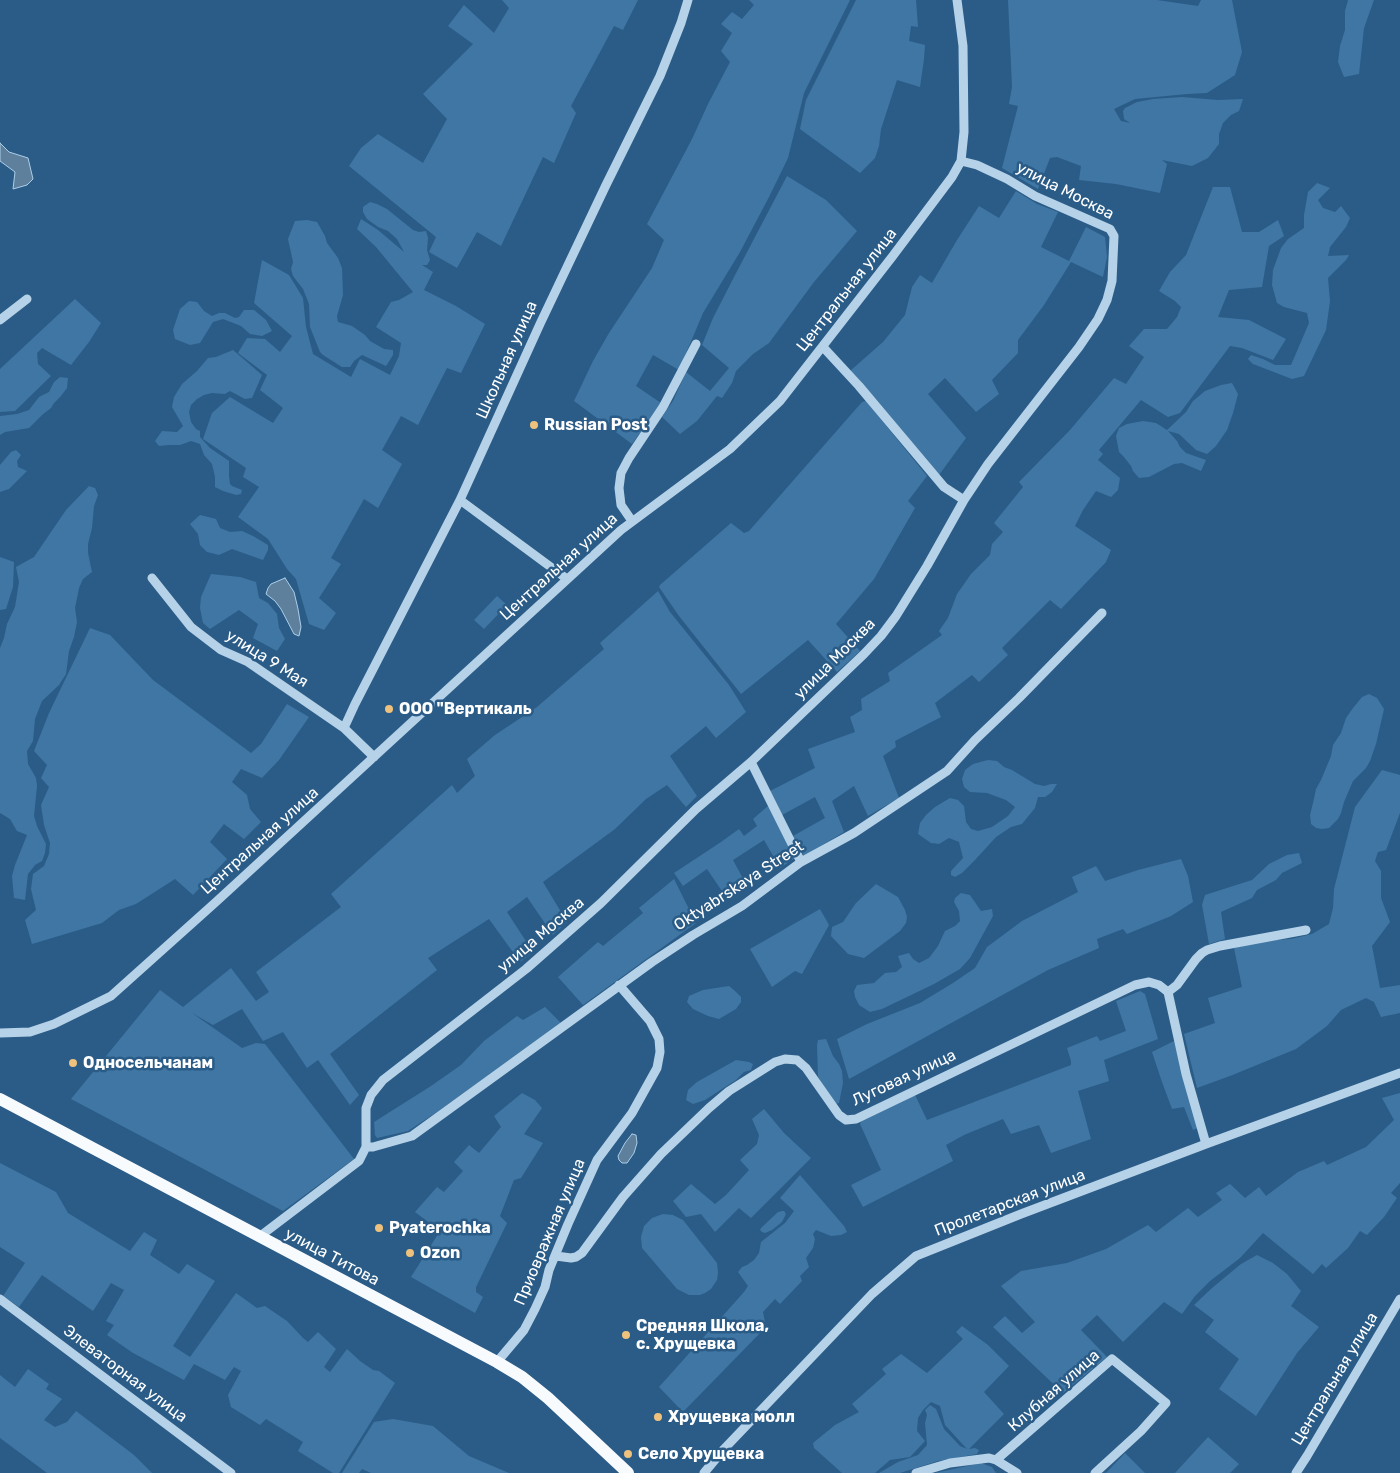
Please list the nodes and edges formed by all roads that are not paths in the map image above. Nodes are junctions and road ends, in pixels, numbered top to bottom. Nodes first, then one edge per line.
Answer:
1 (688, 0) edge
2 (957, 0) edge
3 (961, 161) junction
4 (27, 299) dead end
5 (0, 320) edge
6 (696, 344) dead end
7 (823, 347) junction
8 (460, 500) junction
9 (964, 500) junction
10 (632, 521) junction
11 (152, 578) dead end
12 (567, 579) junction
13 (1102, 613) dead end
14 (344, 728) junction
15 (374, 757) junction
16 (751, 762) junction
17 (801, 862) junction
18 (1306, 930) dead end
19 (620, 985) junction
20 (1168, 992) junction
21 (0, 1033) edge
22 (1400, 1073) edge
23 (0, 1099) edge
24 (1206, 1144) junction
25 (366, 1147) junction
26 (259, 1237) junction
27 (556, 1256) junction
28 (0, 1299) edge
29 (1400, 1299) edge
30 (497, 1362) junction
31 (996, 1460) junction
32 (231, 1473) edge
33 (628, 1473) edge
34 (704, 1473) edge
35 (916, 1473) edge
36 (1017, 1473) edge
37 (1095, 1473) edge
38 (1296, 1473) edge

1 - 8 street, Школьная улица
2 - 3 street, Центральная улица
3 - 7 street, Центральная улица
3 - 9 street, улица Москва
4 - 5 street
6 - 10 street
7 - 9 street
7 - 10 street, Центральная улица
8 - 12 street
8 - 14 street, Школьная улица
9 - 16 street, улица Москва
10 - 12 street, Центральная улица
11 - 14 street, улица 9 Мая
12 - 15 street, Центральная улица
13 - 17 street, Oktyabrskaya Street
14 - 15 street, улица 9 Мая
15 - 21 street, Центральная улица
16 - 17 street
16 - 25 street, улица Москва
17 - 19 street, Oktyabrskaya Street
18 - 20 street
19 - 25 street, Oktyabrskaya Street
19 - 27 street, Приовражная улица
20 - 24 street
20 - 27 street, Луговая улица
22 - 24 street, Пролетарская улица
23 - 26 main road, улица Титова
24 - 34 street, Пролетарская улица
25 - 26 street
26 - 30 main road, улица Титова
27 - 30 street, Приовражная улица
28 - 32 street, Элеваторная улица
29 - 38 street, Центральная улица
30 - 33 main road, улица Титова
31 - 35 street
31 - 36 street
31 - 37 street, Клубная улица

